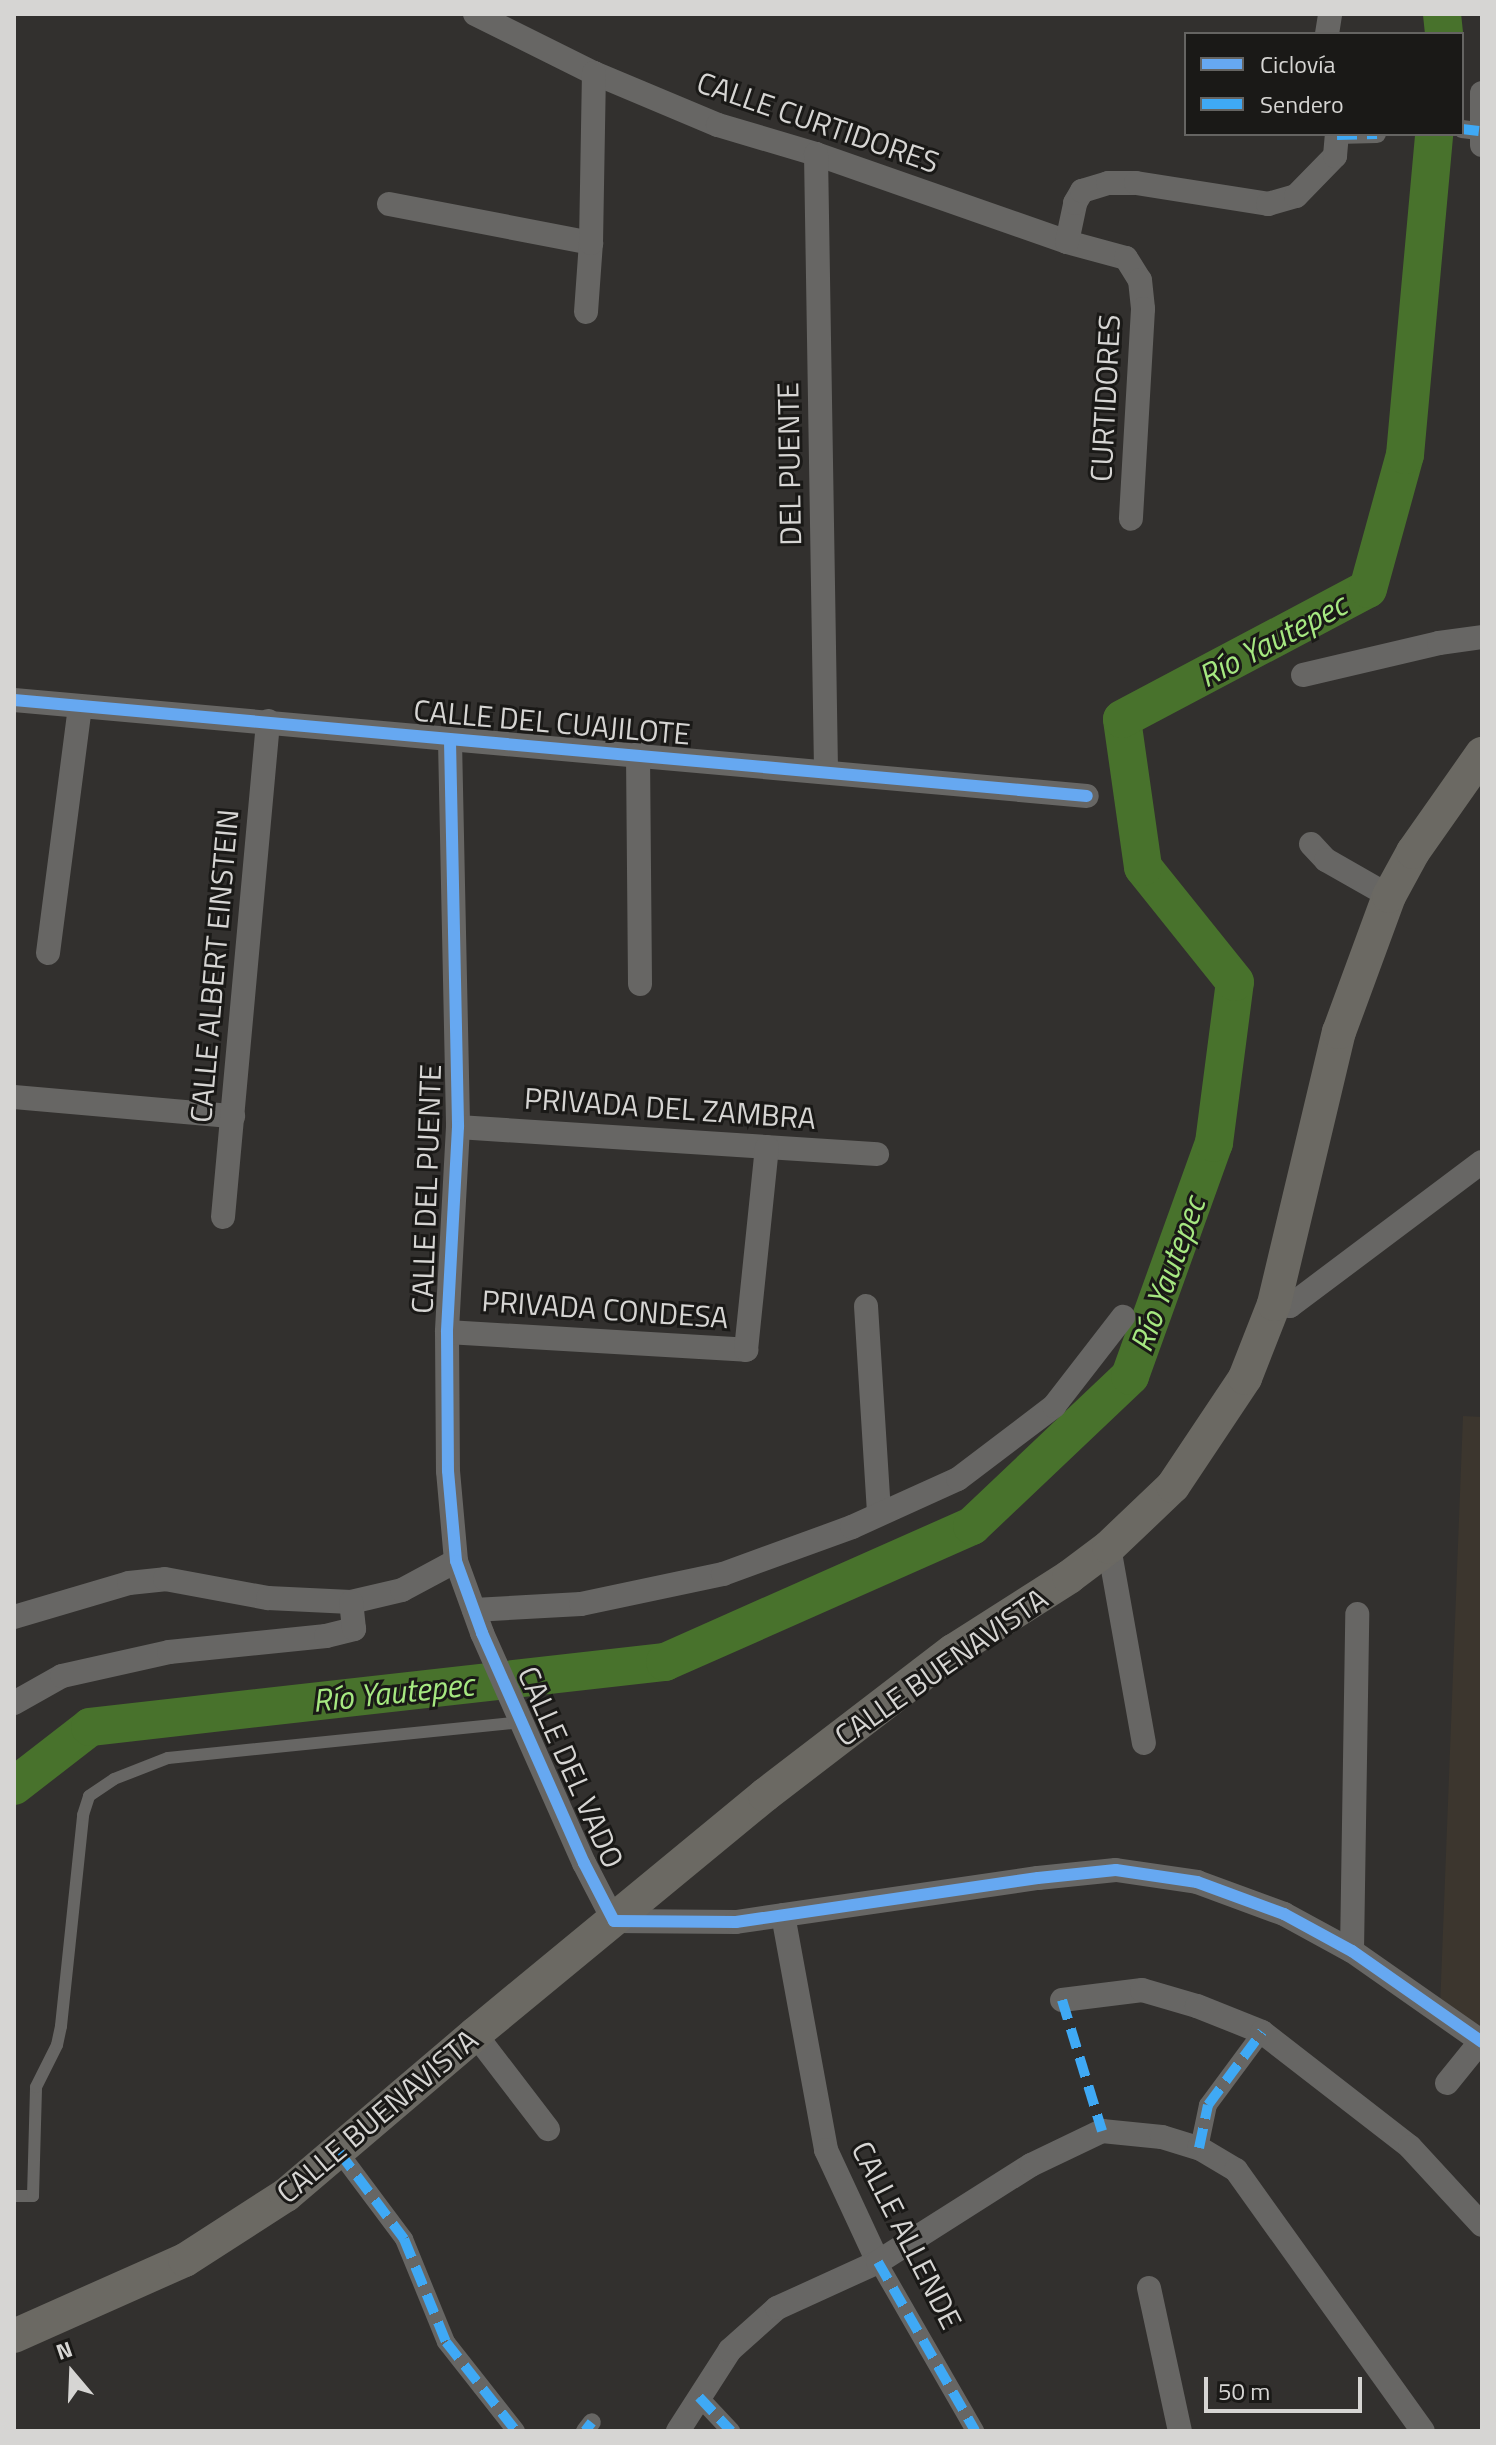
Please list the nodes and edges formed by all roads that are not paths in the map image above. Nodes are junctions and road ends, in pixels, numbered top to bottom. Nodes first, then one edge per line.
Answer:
1 (475, 14) edge
2 (594, 73) junction
3 (1482, 93) edge
4 (1474, 135) edge
5 (1337, 136) edge
6 (816, 154) junction
7 (389, 204) dead end
8 (1067, 242) junction
9 (591, 243) junction
10 (1140, 280) joint
11 (586, 312) dead end
12 (1131, 519) dead end
13 (1482, 637) edge
14 (1303, 675) dead end
15 (14, 700) edge
16 (80, 707) junction
17 (268, 721) junction
18 (450, 741) junction
19 (638, 754) junction
20 (1482, 754) edge
21 (826, 772) junction
22 (1482, 782) edge
23 (1087, 796) dead end
24 (1311, 844) dead end
25 (1389, 896) junction
26 (48, 953) dead end
27 (640, 984) dead end
28 (14, 1097) edge
29 (233, 1116) junction
30 (458, 1127) junction
31 (767, 1147) junction
32 (877, 1154) dead end
33 (1482, 1162) edge
34 (223, 1217) dead end
35 (1282, 1305) junction
36 (866, 1306) dead end
37 (1123, 1317) dead end
38 (447, 1332) junction
39 (879, 1513) junction
40 (1111, 1556) junction
41 (456, 1561) junction
42 (351, 1602) junction
43 (474, 1610) junction
44 (1357, 1614) dead end
45 (14, 1617) edge
46 (482, 1633) joint
47 (14, 1703) edge
48 (521, 1722) junction
49 (1144, 1743) dead end
50 (783, 1915) junction
51 (614, 1921) junction
52 (1352, 1951) junction
53 (1062, 2000) dead end
54 (1262, 2032) junction
55 (475, 2034) junction
56 (1481, 2041) edge
57 (1447, 2083) dead end
58 (548, 2129) dead end
59 (1199, 2148) junction
60 (339, 2152) junction
61 (14, 2196) edge
62 (1482, 2225) edge
63 (878, 2262) junction
64 (1149, 2288) dead end
65 (14, 2336) edge
66 (699, 2397) junction
67 (516, 2431) edge
68 (678, 2431) edge
69 (731, 2431) edge
70 (975, 2431) edge
71 (1180, 2431) edge
72 (1423, 2431) edge

1 - 2 street, CALLE CURTIDORES
2 - 6 street, CALLE CURTIDORES
2 - 9 street
3 - 4 street
5 - 8 street
6 - 8 street, CALLE CURTIDORES
6 - 21 street, DEL PUENTE
7 - 9 street
8 - 10 street, CALLE CURTIDORES
9 - 11 street
10 - 12 street, CURTIDORES
13 - 14 street
15 - 16 street, CALLE DEL CUAJILOTE
16 - 17 street, CALLE DEL CUAJILOTE
16 - 26 street
17 - 18 street, CALLE DEL CUAJILOTE
17 - 29 street, CALLE ALBERT EINSTEIN
18 - 19 street, CALLE DEL CUAJILOTE
18 - 30 street, CALLE DEL PUENTE
19 - 21 street, CALLE DEL CUAJILOTE
19 - 27 street
20 - 25 main road
21 - 23 street, CALLE DEL CUAJILOTE
22 - 35 main road
24 - 25 street
25 - 35 main road
28 - 29 street
29 - 34 street, CALLE ALBERT EINSTEIN
30 - 31 street, PRIVADA DEL ZAMBRA
30 - 38 street, CALLE DEL PUENTE
31 - 32 street, PRIVADA DEL ZAMBRA
31 - 38 street, PRIVADA CONDESA
33 - 35 street
35 - 40 main road, CALLE BUENAVISTA
36 - 39 street
37 - 39 street
38 - 41 street, CALLE DEL PUENTE
39 - 43 street
40 - 49 street
40 - 51 main road, CALLE BUENAVISTA
41 - 42 street
41 - 43 street, CALLE DEL PUENTE
42 - 45 street
42 - 47 street
43 - 46 street, CALLE DEL PUENTE
44 - 52 street
46 - 48 street, CALLE DEL VADO
48 - 51 street, CALLE DEL VADO
48 - 61 lane
50 - 51 street
50 - 52 street
50 - 63 street, CALLE ALLENDE
51 - 55 main road, CALLE BUENAVISTA
52 - 56 street
53 - 54 street
54 - 59 street
54 - 62 street
55 - 58 street
55 - 60 main road, CALLE BUENAVISTA
56 - 57 street
59 - 63 street
59 - 72 street
60 - 65 main road, CALLE BUENAVISTA
60 - 67 street
63 - 66 street
63 - 70 street, CALLE ALLENDE
64 - 71 street
66 - 68 street
66 - 69 street

